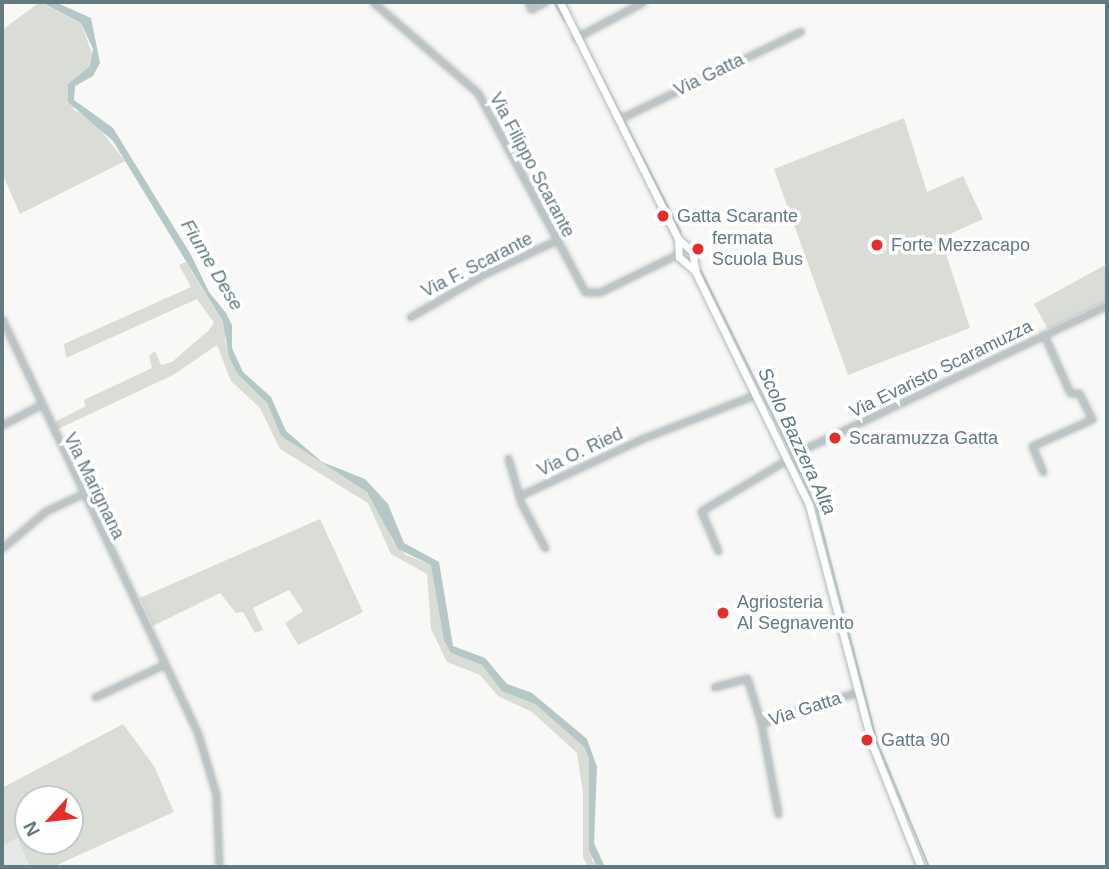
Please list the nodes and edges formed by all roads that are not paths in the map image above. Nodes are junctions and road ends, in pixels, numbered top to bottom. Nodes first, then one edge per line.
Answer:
1 (373, 2) edge
2 (528, 2) edge
3 (545, 2) edge
4 (560, 2) edge
5 (643, 2) edge
6 (801, 31) dead end
7 (578, 36) junction
8 (620, 118) junction
9 (678, 239) junction
10 (557, 240) junction
11 (687, 247) junction
12 (681, 258) junction
13 (693, 259) junction
14 (696, 273) junction
15 (1107, 305) edge
16 (410, 317) dead end
17 (2, 319) edge
18 (1044, 335) junction
19 (757, 394) junction
20 (40, 405) junction
21 (2, 425) edge
22 (508, 458) dead end
23 (787, 458) junction
24 (1043, 472) dead end
25 (84, 493) junction
26 (521, 495) junction
27 (2, 548) edge
28 (545, 548) dead end
29 (718, 551) dead end
30 (163, 665) junction
31 (714, 687) dead end
32 (858, 692) junction
33 (95, 697) dead end
34 (761, 723) junction
35 (778, 814) dead end
36 (219, 867) edge
37 (921, 867) edge

1 - 10 street, Via Filippo Scarante
2 - 3 street
4 - 7 street, Via Gatta
5 - 7 street
6 - 8 street, Via Gatta
7 - 8 street, Via Gatta
8 - 9 street, Via Gatta
9 - 11 street, Via Gatta
9 - 12 street, Via Gatta
10 - 12 street, Via Filippo Scarante
10 - 16 street, Via F. Scarante
11 - 12 street
11 - 13 street, Via Gatta
12 - 13 street
12 - 14 street, Via Gatta
13 - 14 street, Via Gatta
14 - 19 street, Via Gatta
15 - 18 street, Via Evaristo Scaramuzza
17 - 20 street, Via Marignana
18 - 23 street, Via Evaristo Scaramuzza
18 - 24 street
19 - 23 street, Via Gatta
19 - 26 street, Via O. Ried
20 - 21 street
20 - 25 street, Via Marignana
22 - 26 street, Via O. Ried
23 - 29 street
23 - 32 street, Via Gatta
25 - 27 street
25 - 30 street, Via Marignana
26 - 28 street, Via O. Ried
30 - 33 street
30 - 36 street, Via Marignana
31 - 34 street
32 - 34 street, Via Gatta
32 - 37 street, Via Gatta
34 - 35 street, Via Gatta

